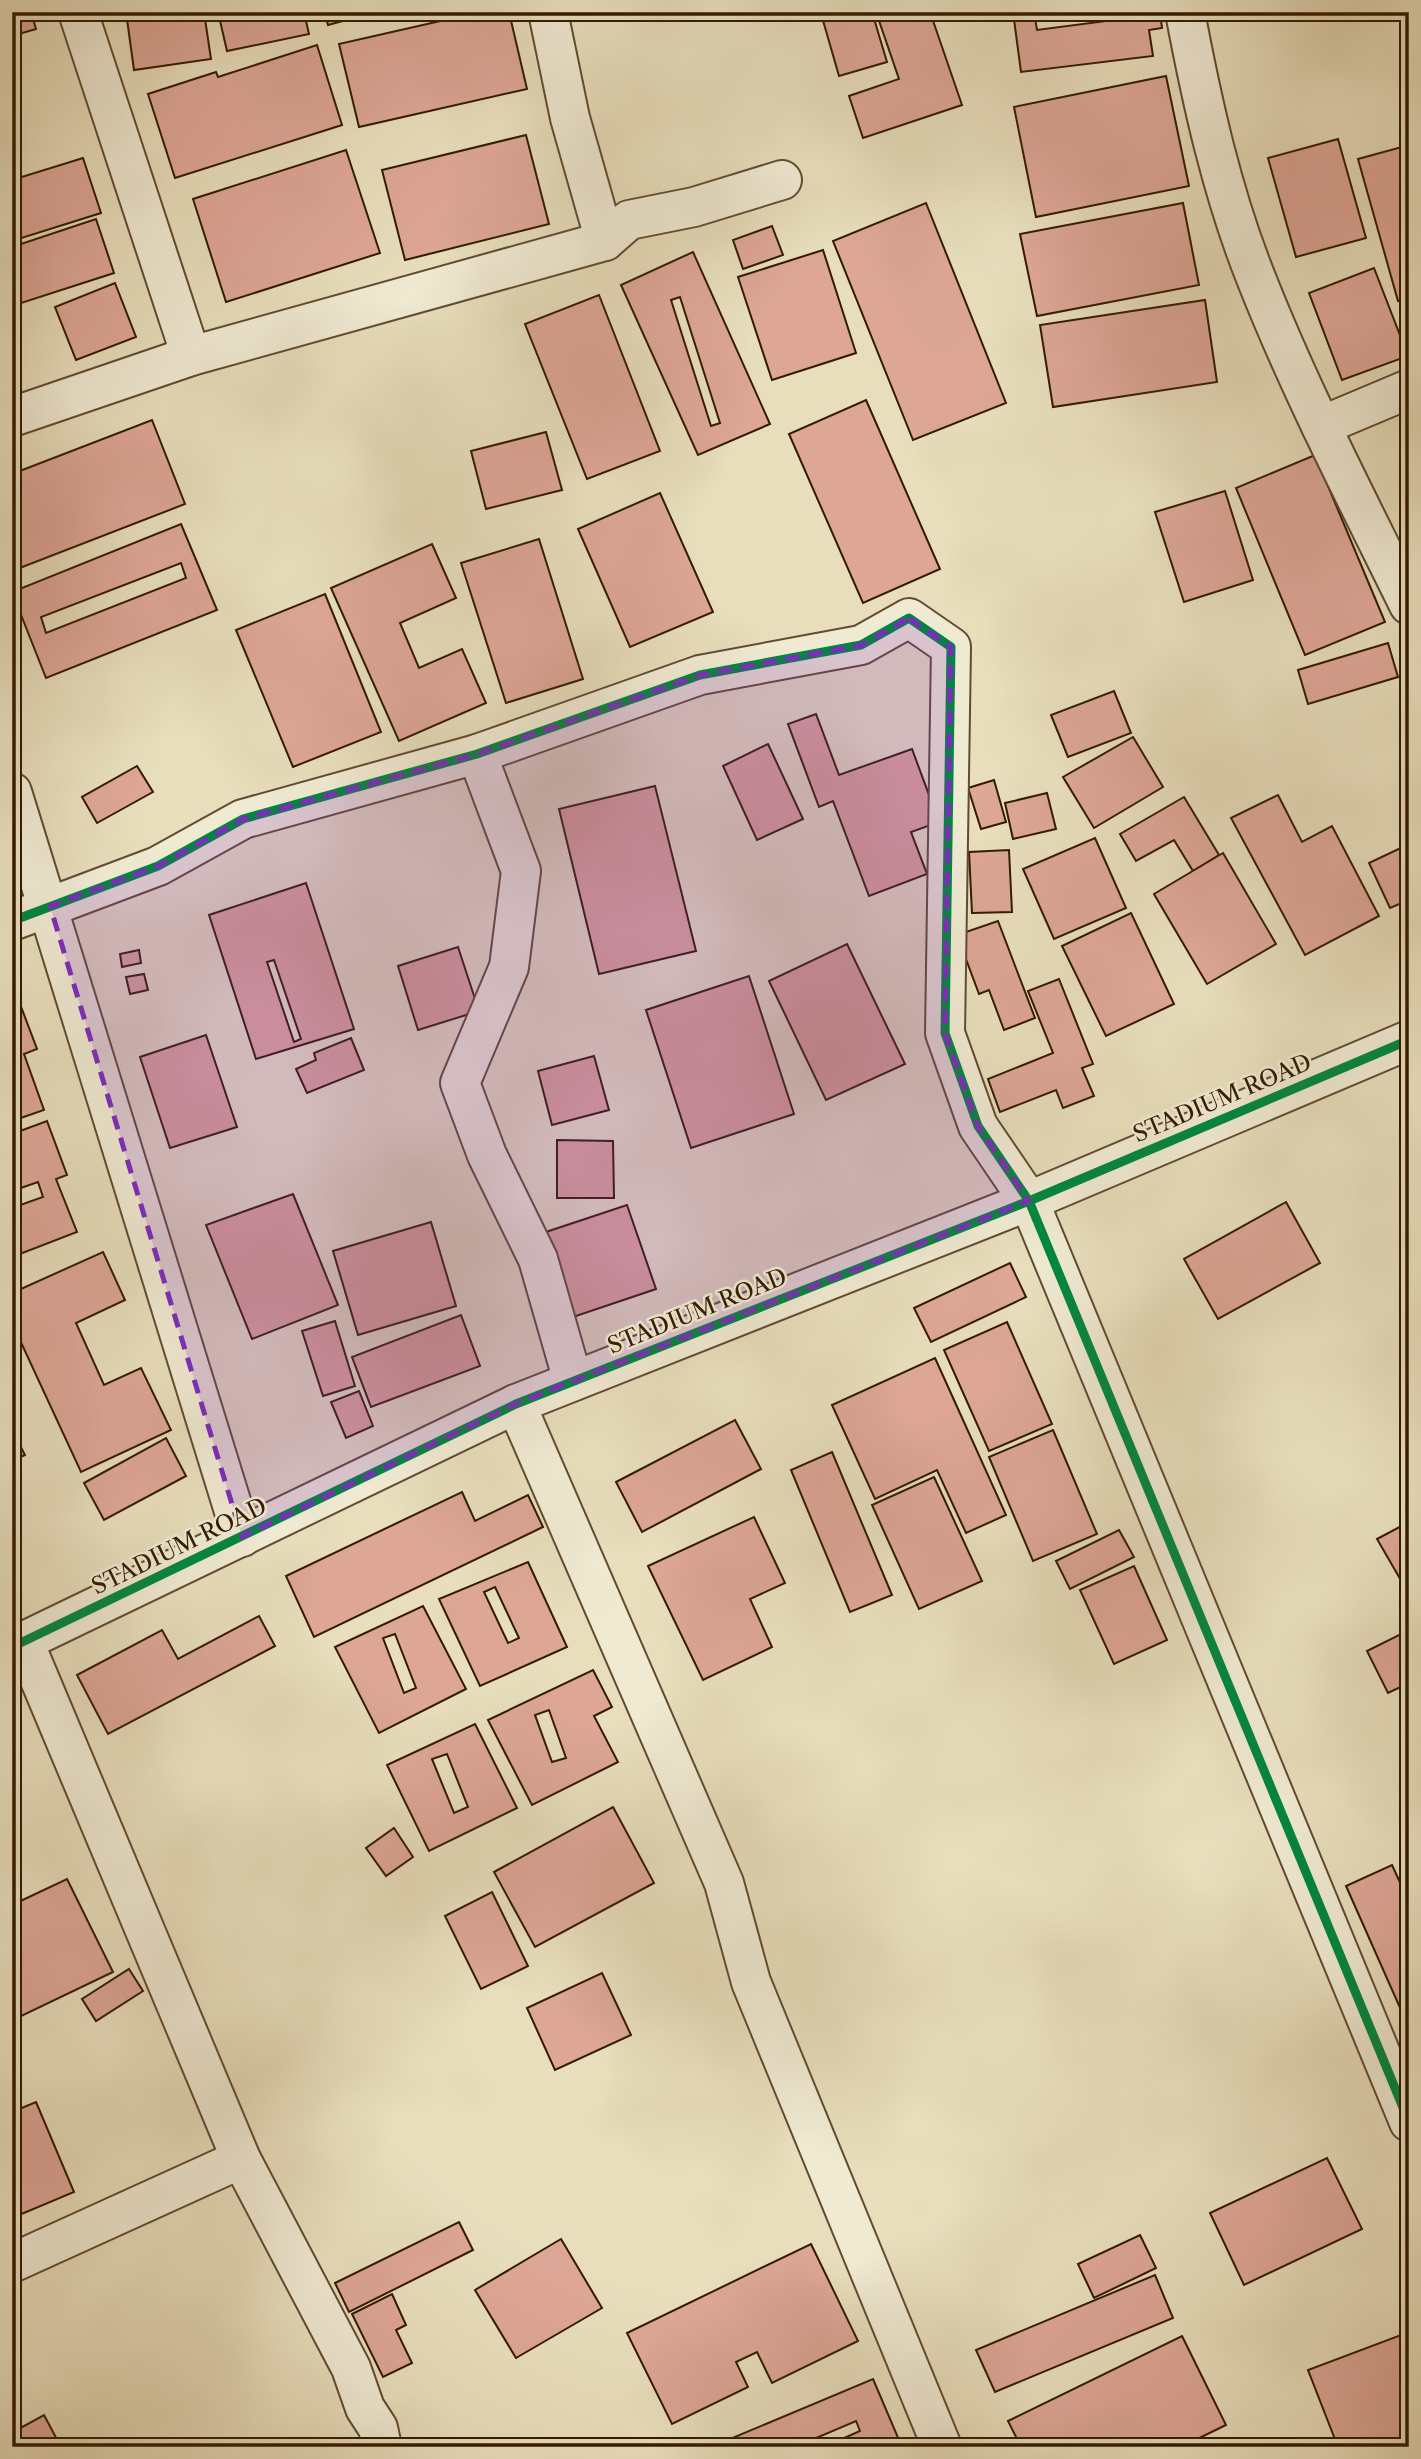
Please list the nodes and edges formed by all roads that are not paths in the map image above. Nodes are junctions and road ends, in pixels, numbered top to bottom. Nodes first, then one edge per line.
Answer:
1 (78, 12) edge
2 (548, 12) edge
3 (1185, 12) edge
4 (782, 180) dead end
5 (605, 241) junction
6 (191, 356) junction
7 (1409, 389) edge
8 (12, 417) edge
9 (1321, 426) junction
10 (1409, 605) edge
11 (477, 754) junction
12 (12, 792) edge
13 (50, 906) junction
14 (12, 921) edge
15 (1409, 1040) edge
16 (1029, 1200) junction
17 (573, 1381) junction
18 (516, 1404) junction
19 (242, 1537) junction
20 (18, 1644) edge
21 (1409, 2122) edge
22 (241, 2160) junction
23 (12, 2263) edge
24 (382, 2447) edge
25 (942, 2447) edge

1 - 6 street
2 - 5 street
3 - 9 street
4 - 5 street
5 - 6 street
6 - 8 street
7 - 9 street
9 - 10 street
11 - 13 street
11 - 16 street
11 - 17 street
12 - 13 street
13 - 14 street
13 - 19 street
15 - 16 street, STADIUM ROAD
16 - 17 street, STADIUM ROAD
16 - 21 street
17 - 18 street, STADIUM ROAD
18 - 19 street, STADIUM ROAD
18 - 25 street
19 - 20 street, STADIUM ROAD
20 - 22 street
22 - 23 street
22 - 24 street

